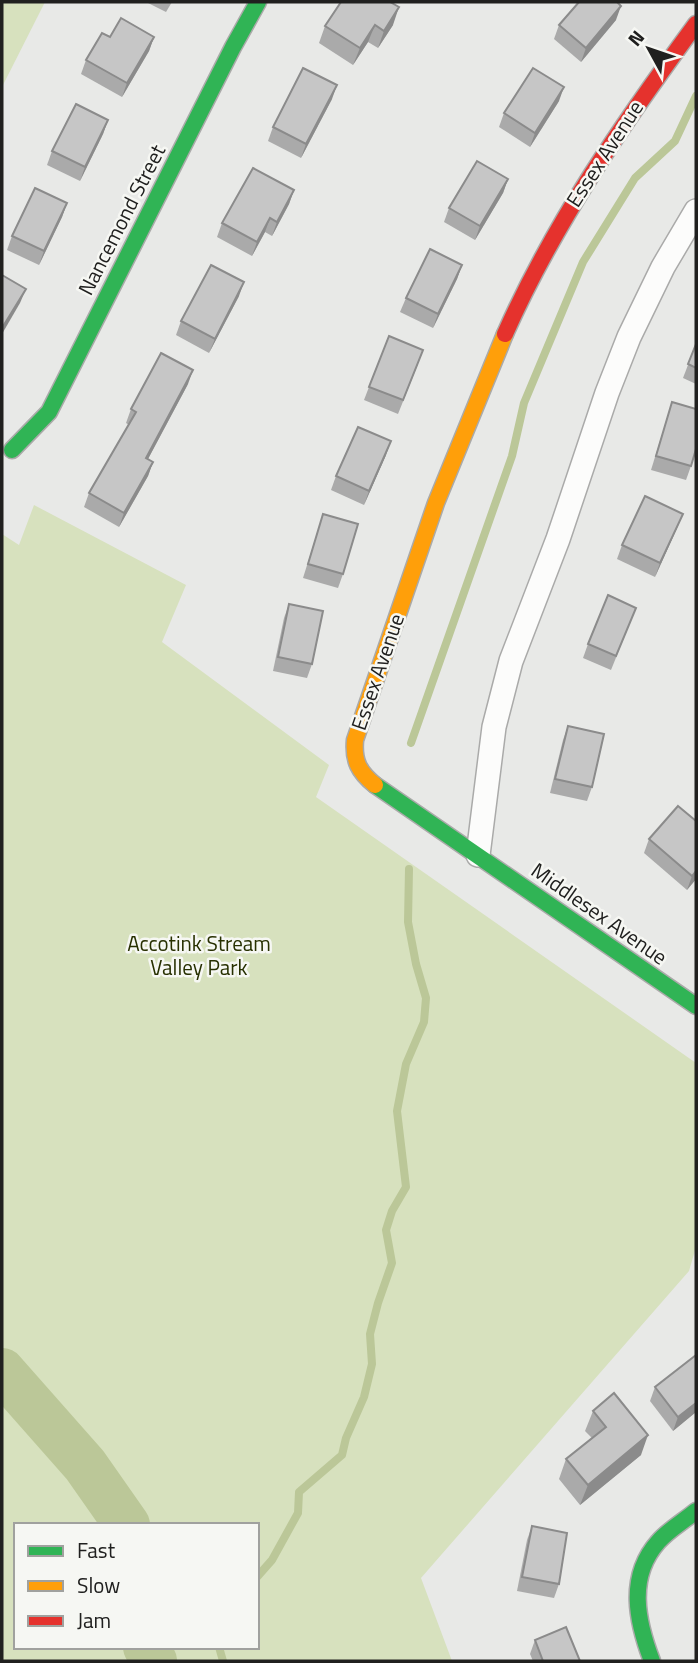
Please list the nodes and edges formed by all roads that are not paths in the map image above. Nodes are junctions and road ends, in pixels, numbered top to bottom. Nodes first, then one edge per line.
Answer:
1 (258, 2) edge
2 (696, 24) edge
3 (696, 211) edge
4 (12, 450) dead end
5 (478, 855) junction
6 (696, 1006) edge
7 (696, 1511) edge
8 (652, 1661) edge

1 - 4 street, Nancemond Street
2 - 5 street, Essex Avenue
3 - 5 street
5 - 6 street, Middlesex Avenue
7 - 8 street

